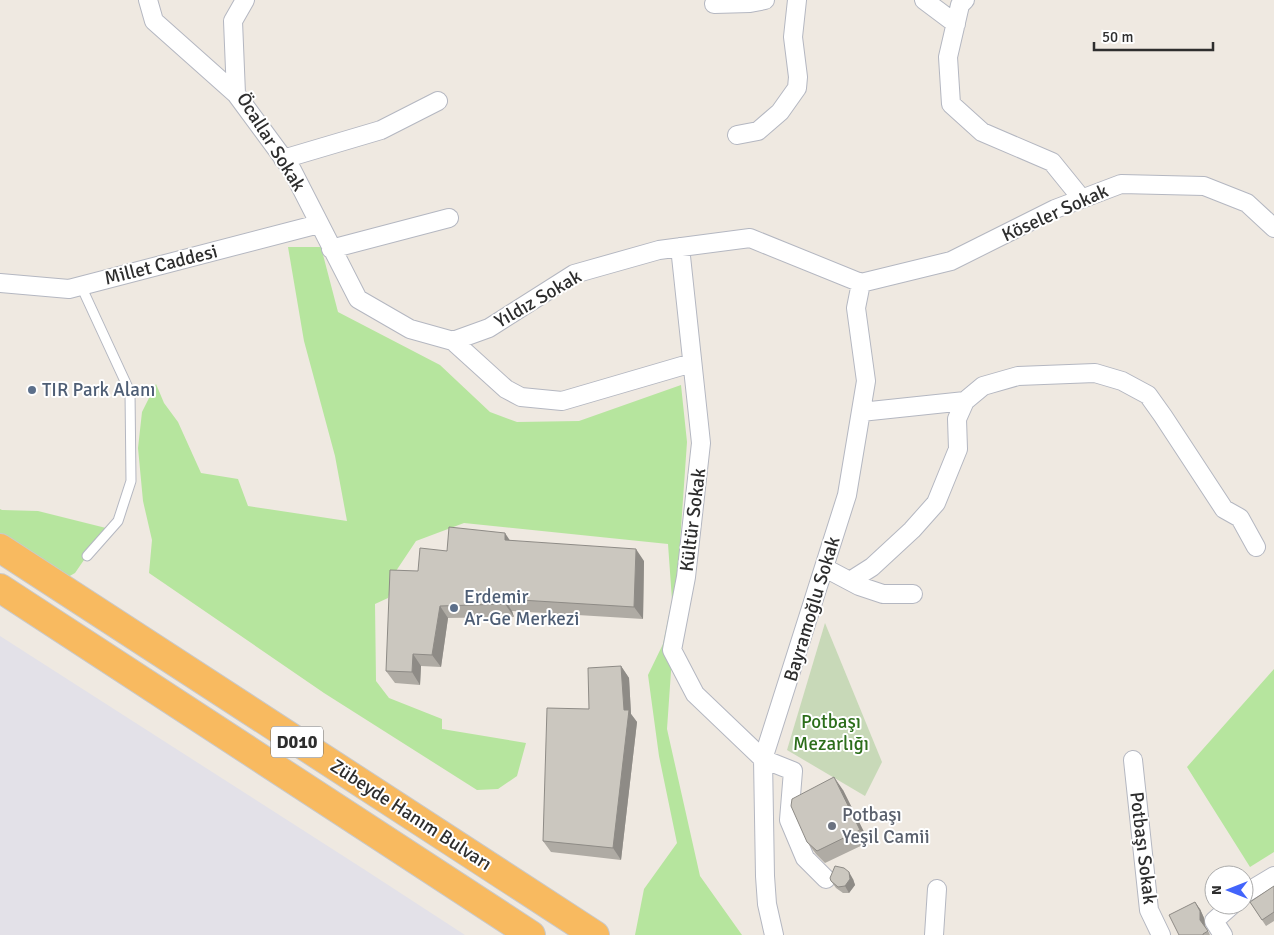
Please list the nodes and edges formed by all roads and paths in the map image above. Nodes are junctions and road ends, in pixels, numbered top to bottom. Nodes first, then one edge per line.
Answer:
1 (148, 0) edge
2 (245, 0) edge
3 (765, 0) edge
4 (797, 0) edge
5 (924, 0) edge
6 (964, 0) edge
7 (714, 4) dead end
8 (956, 24) junction
9 (236, 94) junction
10 (438, 101) dead end
11 (737, 135) dead end
12 (283, 159) junction
13 (1082, 199) junction
14 (449, 218) dead end
15 (319, 224) junction
16 (1274, 228) edge
17 (680, 247) junction
18 (332, 249) junction
19 (0, 283) edge
20 (861, 283) junction
21 (81, 286) junction
22 (452, 342) junction
23 (692, 363) junction
24 (965, 401) junction
25 (862, 412) junction
26 (0, 548) edge
27 (1256, 548) dead end
28 (86, 556) dead end
29 (825, 568) junction
30 (850, 581) junction
31 (0, 588) edge
32 (913, 594) dead end
33 (763, 759) junction
34 (1132, 760) dead end
35 (1274, 876) edge
36 (826, 879) dead end
37 (1254, 888) edge
38 (937, 890) dead end
39 (1226, 915) edge
40 (1219, 928) edge
41 (531, 935) edge
42 (595, 935) edge
43 (774, 935) edge
44 (934, 935) edge
45 (1161, 935) edge

1 - 9 street
2 - 9 street, Öcallar Sokak
3 - 7 street
4 - 11 street
5 - 8 street
6 - 8 street
8 - 13 street
9 - 12 street, Öcallar Sokak
10 - 12 street
12 - 15 street, Öcallar Sokak
13 - 16 street, Köseler Sokak
13 - 20 street, Köseler Sokak
14 - 18 street
15 - 18 street
15 - 21 street, Millet Caddesi
17 - 20 street, Yıldız Sokak
17 - 22 street, Yıldız Sokak
17 - 23 street, Kültür Sokak
18 - 22 street
19 - 21 street, Millet Caddesi
20 - 25 street, Bayramoğlu Sokak
21 - 28 lane
22 - 23 street
23 - 33 street, Kültür Sokak
24 - 25 street
24 - 27 street
24 - 30 street
25 - 29 street, Bayramoğlu Sokak
26 - 42 highway, Zübeyde Hanım Bulvarı / D010
29 - 30 street
29 - 33 street, Bayramoğlu Sokak
30 - 32 street
31 - 41 highway, Zübeyde Hanım Bulvarı / D010
33 - 36 street
33 - 43 street, Bayramoğlu Sokak
34 - 45 street, Potbaşı Sokak
35 - 37 street
38 - 44 street
39 - 40 street

